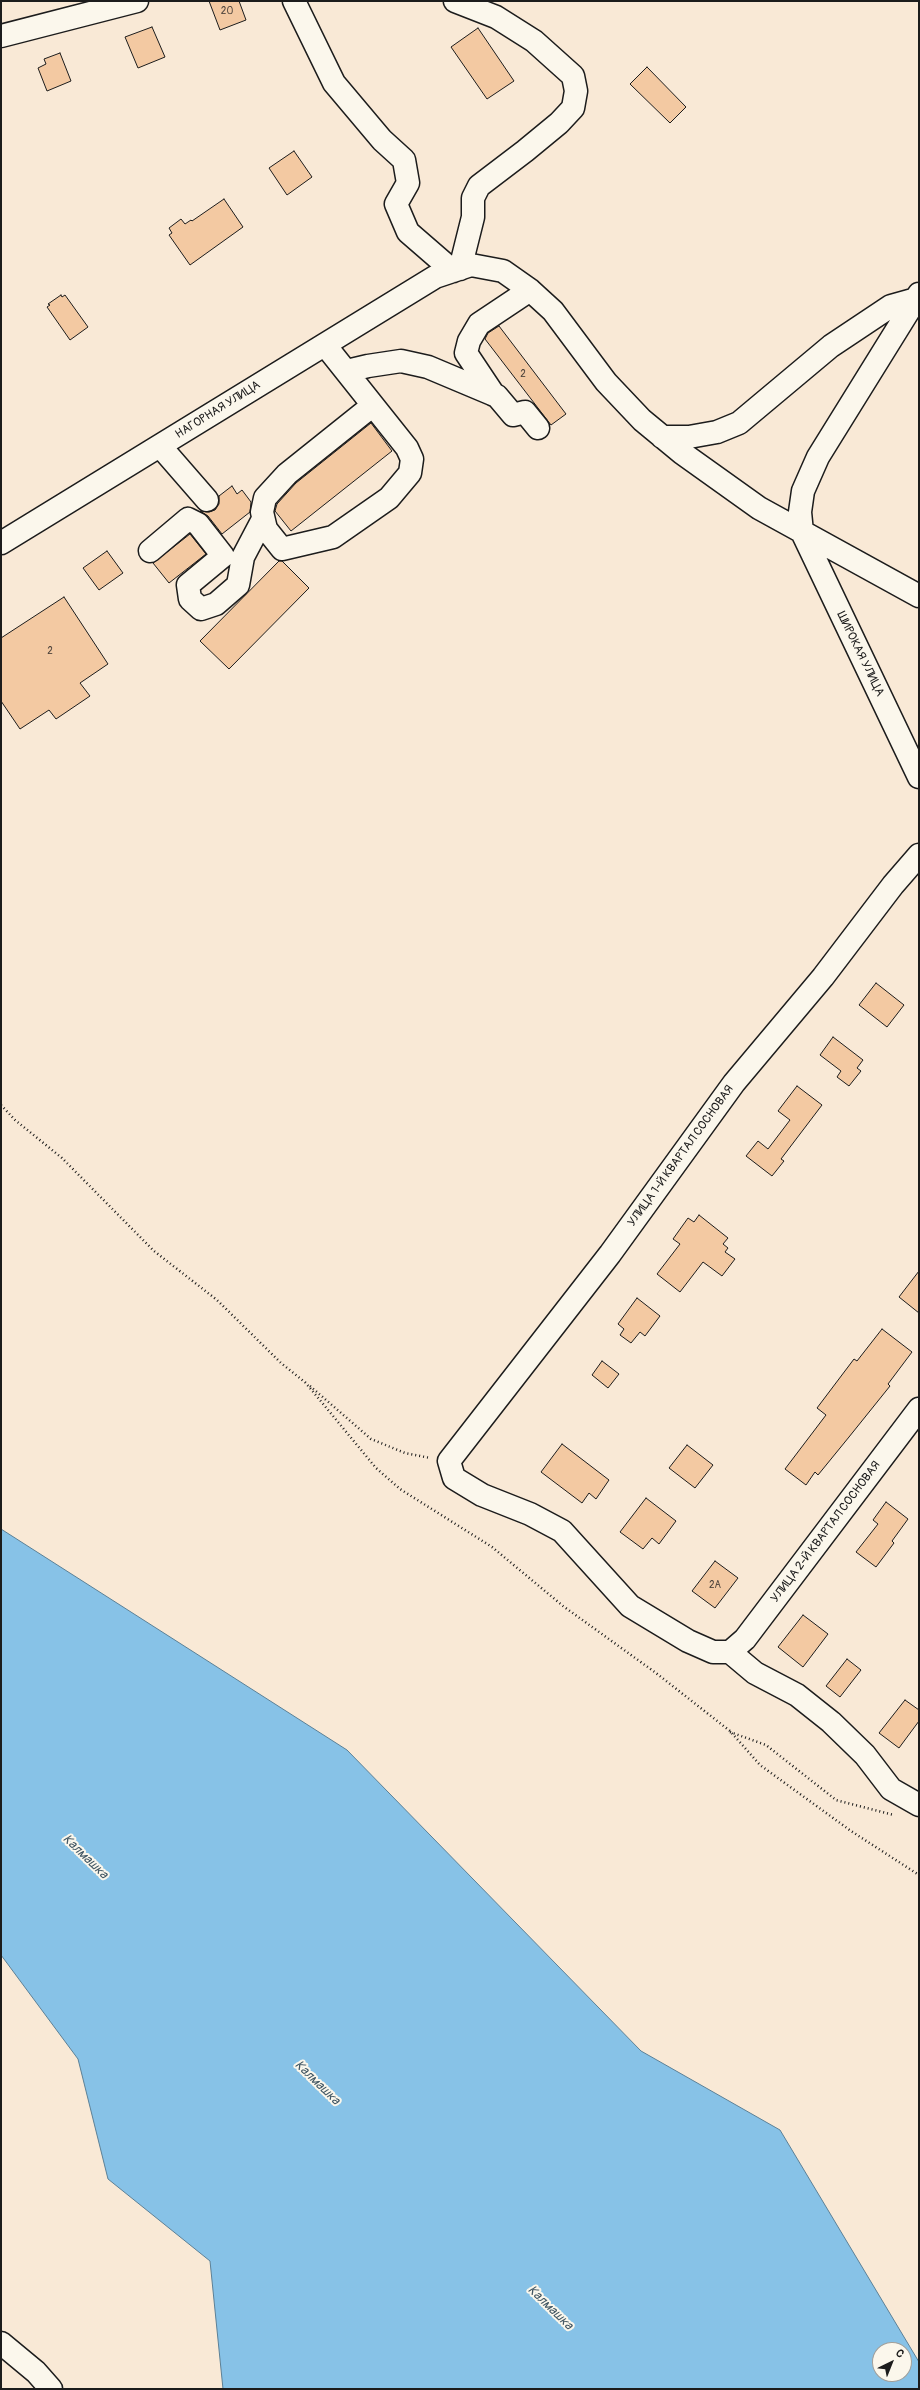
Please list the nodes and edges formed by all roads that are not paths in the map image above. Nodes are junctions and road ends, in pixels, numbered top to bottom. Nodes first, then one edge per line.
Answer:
1 (137, 1) edge
2 (294, 1) edge
3 (455, 1) edge
4 (1, 36) edge
5 (449, 272) junction
6 (530, 290) junction
7 (918, 297) edge
8 (325, 345) junction
9 (347, 371) junction
10 (494, 395) junction
11 (372, 406) junction
12 (538, 428) dead end
13 (662, 437) junction
14 (160, 446) junction
15 (207, 500) dead end
16 (263, 519) junction
17 (802, 532) junction
18 (1, 543) edge
19 (282, 549) junction
20 (150, 551) dead end
21 (233, 557) junction
22 (919, 596) edge
23 (919, 777) edge
24 (919, 855) edge
25 (919, 1409) edge
26 (730, 1652) junction
27 (919, 1805) edge
28 (1, 2343) edge
29 (51, 2389) edge

1 - 4 street
2 - 5 street
3 - 5 street
5 - 6 street
5 - 8 street, НАГОРНАЯ УЛИЦА
6 - 10 street
6 - 13 street
7 - 13 street
7 - 17 street, ШИРОКАЯ УЛИЦА
8 - 9 street
8 - 14 street, НАГОРНАЯ УЛИЦА
9 - 10 street
9 - 11 street
10 - 12 street
11 - 16 street
11 - 19 street
13 - 17 street
14 - 15 street
14 - 18 street, НАГОРНАЯ УЛИЦА
16 - 19 street
16 - 21 street
17 - 22 street
17 - 23 street, ШИРОКАЯ УЛИЦА
19 - 21 street
20 - 21 street
24 - 26 street, УЛИЦА 1-Й КВАРТАЛ СОСНОВАЯ
25 - 26 street, УЛИЦА 2-Й КВАРТАЛ СОСНОВАЯ
26 - 27 street
28 - 29 street

